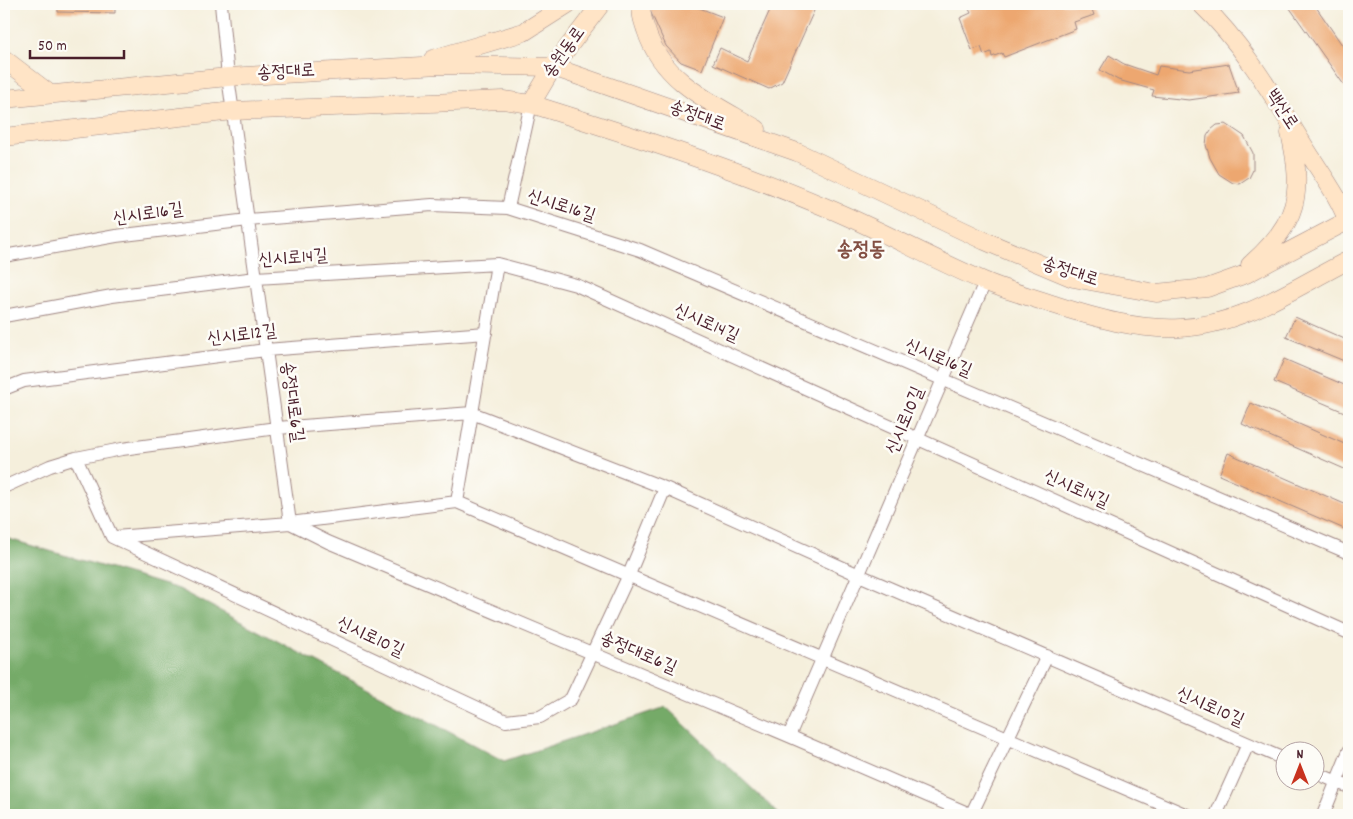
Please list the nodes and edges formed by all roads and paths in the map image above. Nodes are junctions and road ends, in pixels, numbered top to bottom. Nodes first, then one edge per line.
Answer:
1 (221, 4) edge
2 (568, 4) edge
3 (601, 4) edge
4 (642, 4) edge
5 (1201, 4) edge
6 (4, 59) edge
7 (410, 66) junction
8 (553, 67) junction
9 (228, 77) junction
10 (50, 94) junction
11 (4, 99) edge
12 (531, 104) junction
13 (233, 111) junction
14 (1286, 118) junction
15 (4, 137) edge
16 (797, 152) junction
17 (508, 208) junction
18 (248, 220) junction
19 (1349, 222) edge
20 (4, 256) edge
21 (1349, 260) edge
22 (498, 264) junction
23 (256, 278) junction
24 (1234, 279) junction
25 (985, 282) junction
26 (4, 316) edge
27 (486, 333) junction
28 (266, 350) junction
29 (943, 380) junction
30 (4, 389) edge
31 (472, 413) junction
32 (277, 428) junction
33 (918, 438) junction
34 (76, 458) junction
35 (4, 487) edge
36 (665, 488) junction
37 (457, 502) junction
38 (290, 523) junction
39 (112, 537) junction
40 (1349, 553) edge
41 (858, 575) junction
42 (628, 577) junction
43 (1349, 633) edge
44 (594, 654) junction
45 (1047, 656) junction
46 (823, 658) junction
47 (789, 736) junction
48 (1008, 737) junction
49 (1248, 744) junction
50 (1349, 751) edge
51 (1276, 756) edge
52 (1326, 777) edge
53 (1337, 782) junction
54 (1349, 787) edge
55 (972, 815) edge
56 (1188, 815) edge
57 (1216, 815) edge
58 (1323, 815) edge

1 - 9 street, 송정대로6길
2 - 7 street
3 - 8 street, 송원동로
4 - 16 street
5 - 14 street, 백산로
6 - 10 street
7 - 8 street, 송정대로
7 - 9 street, 송정대로
8 - 12 street, 송원동로
8 - 16 street, 송정대로
9 - 10 street, 송정대로
9 - 13 street, 송정대로6길
10 - 11 street, 송정대로
12 - 13 street, 송정대로
12 - 17 street, 신시로16길
12 - 25 street, 송정대로
13 - 15 street, 송정대로
13 - 18 street, 송정대로6길
14 - 19 street, 백산로
14 - 24 street
16 - 24 street, 송정대로
17 - 18 street, 신시로16길
17 - 29 street, 신시로16길
18 - 20 street, 신시로16길
18 - 23 street, 송정대로6길
19 - 24 street, 송정대로
21 - 25 street, 송정대로
22 - 23 street, 신시로14길
22 - 27 street
22 - 33 street, 신시로14길
23 - 26 street, 신시로14길
23 - 28 street, 송정대로6길
25 - 29 street, 신시로10길
27 - 28 street, 신시로12길
27 - 31 street
28 - 30 street, 신시로12길
28 - 32 street, 송정대로6길
29 - 33 street, 신시로10길
29 - 40 street, 신시로16길
31 - 32 street, 신시로10길
31 - 36 street, 신시로10길
31 - 37 street
32 - 34 street, 신시로10길
32 - 38 street, 송정대로6길
33 - 41 street, 신시로10길
33 - 43 street, 신시로14길
34 - 35 street, 신시로10길
34 - 39 street
36 - 41 street, 신시로10길
36 - 42 street, 신시로10길
37 - 38 street
37 - 42 street
38 - 39 street
38 - 44 street, 송정대로6길
39 - 44 street, 신시로10길
41 - 45 street, 신시로10길
41 - 46 street, 신시로10길
42 - 44 street, 신시로10길
42 - 46 street
44 - 47 street, 송정대로6길
45 - 48 street
45 - 49 street, 신시로10길
46 - 47 street, 신시로10길
46 - 48 street
47 - 55 street, 송정대로6길
48 - 55 street
48 - 56 street
49 - 51 street, 신시로10길
49 - 57 street, 신시로10길
50 - 53 street
52 - 53 street
53 - 54 street
53 - 58 street

